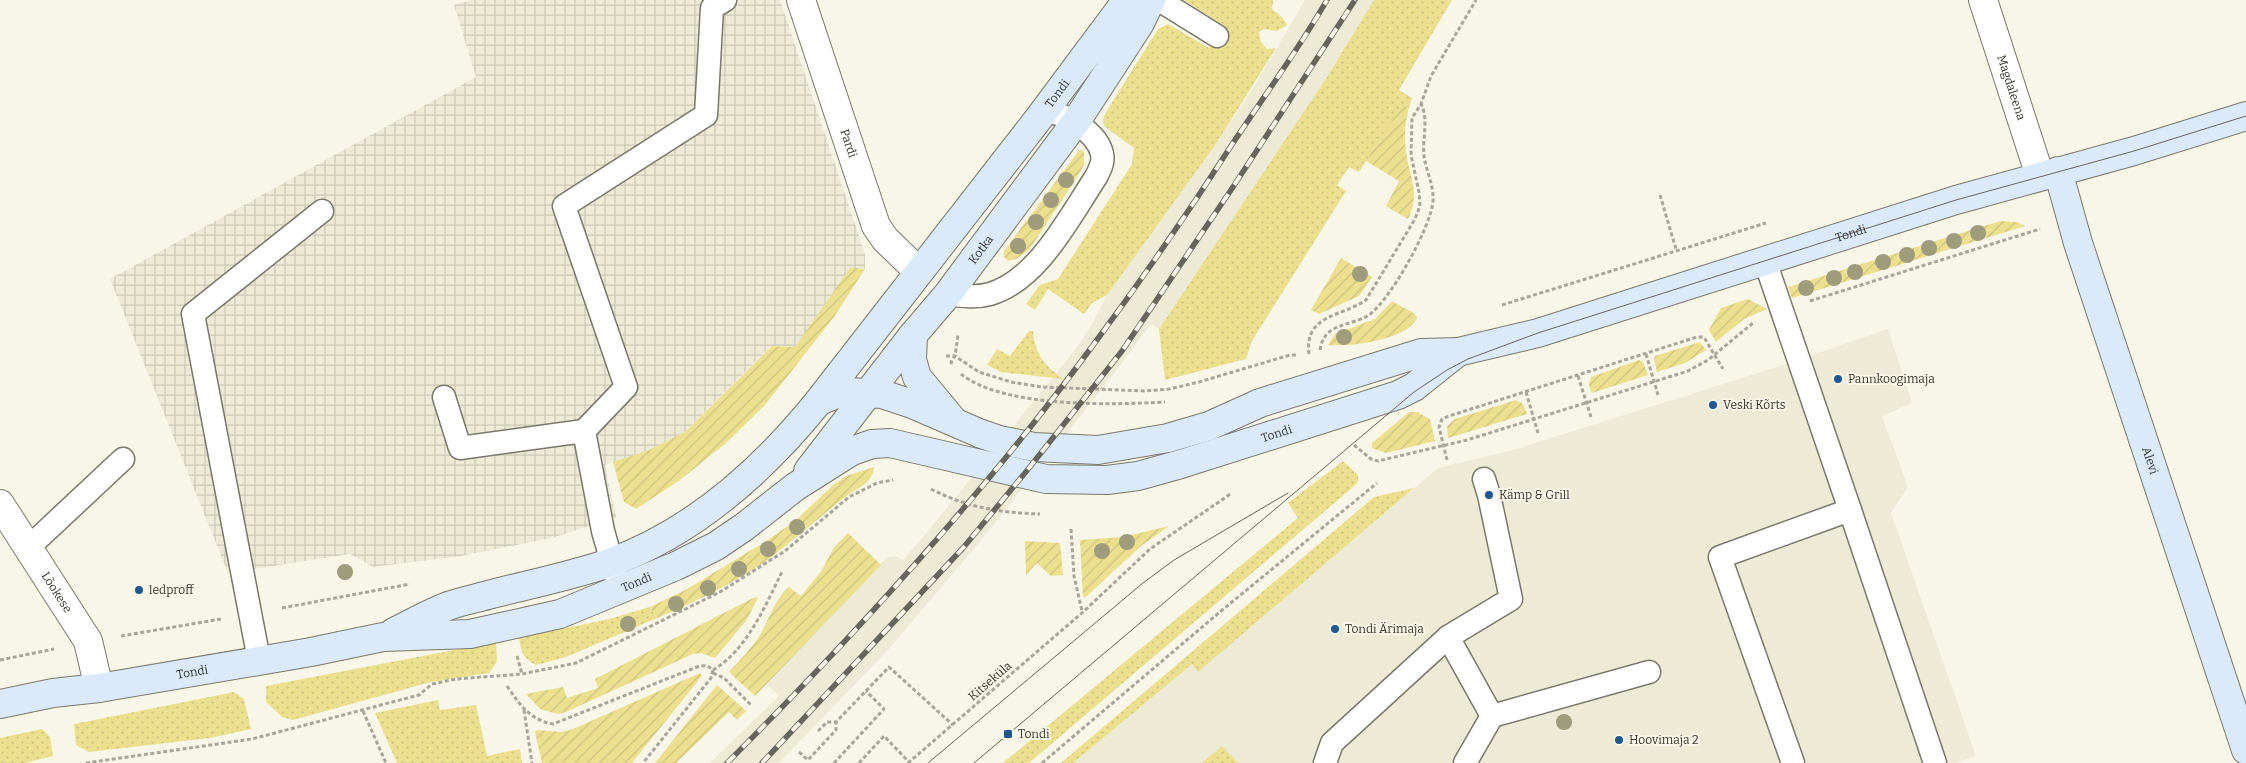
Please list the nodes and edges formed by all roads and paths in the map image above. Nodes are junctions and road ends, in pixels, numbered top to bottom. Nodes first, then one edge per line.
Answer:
1 (725, 0) edge
2 (801, 0) edge
3 (1127, 0) edge
4 (1151, 0) edge
5 (1159, 0) edge
6 (1476, 0) edge
7 (1983, 0) edge
8 (1217, 36) dead end
9 (1421, 104) junction
10 (1044, 112) junction
11 (2246, 116) edge
12 (1075, 123) junction
13 (2049, 174) junction
14 (1660, 195) dead end
15 (322, 210) dead end
16 (2034, 231) dead end
17 (1676, 249) dead end
18 (1765, 261) junction
19 (919, 272) junction
20 (959, 295) junction
21 (1782, 311) junction
22 (913, 335) junction
23 (1458, 352) junction
24 (1320, 354) dead end
25 (1646, 354) junction
26 (1715, 354) junction
27 (942, 356) dead end
28 (955, 356) junction
29 (1310, 356) junction
30 (1316, 357) dead end
31 (1312, 361) dead end
32 (954, 366) dead end
33 (1723, 369) dead end
34 (958, 370) dead end
35 (1578, 376) junction
36 (1654, 382) junction
37 (855, 390) junction
38 (1526, 392) junction
39 (1658, 395) dead end
40 (444, 398) dead end
41 (1174, 400) dead end
42 (1586, 403) junction
43 (1591, 417) dead end
44 (1534, 420) junction
45 (954, 422) junction
46 (584, 430) junction
47 (1538, 433) dead end
48 (890, 443) junction
49 (1444, 446) junction
50 (1359, 450) dead end
51 (123, 459) dead end
52 (1447, 460) dead end
53 (1484, 479) dead end
54 (897, 481) dead end
55 (1378, 482) dead end
56 (926, 486) dead end
57 (795, 487) junction
58 (1232, 493) dead end
59 (0, 504) edge
60 (1850, 510) junction
61 (1049, 514) dead end
62 (1071, 529) dead end
63 (28, 548) junction
64 (612, 562) junction
65 (782, 572) dead end
66 (415, 583) dead end
67 (620, 590) junction
68 (1082, 612) junction
69 (250, 614) junction
70 (383, 637) junction
71 (1448, 637) junction
72 (88, 641) junction
73 (0, 660) edge
74 (259, 660) junction
75 (713, 672) junction
76 (1649, 672) dead end
77 (507, 686) dead end
78 (99, 688) junction
79 (866, 691) junction
80 (0, 704) edge
81 (752, 706) dead end
82 (524, 710) junction
83 (363, 711) junction
84 (1492, 716) junction
85 (836, 722) junction
86 (952, 725) junction
87 (818, 731) dead end
88 (2246, 750) edge
89 (799, 752) dead end
90 (909, 762) edge
91 (86, 763) edge
92 (386, 763) edge
93 (532, 763) edge
94 (643, 763) edge
95 (834, 763) edge
96 (858, 763) edge
97 (1042, 763) edge
98 (1325, 763) edge
99 (1465, 763) edge
100 (1793, 763) edge
101 (1935, 763) edge

1 - 46 lane
2 - 19 street, Pardi
3 - 10 street, Tondi
4 - 12 street, Kotka
5 - 8 lane
6 - 9 path
7 - 13 street, Magdaleena
9 - 24 path
9 - 29 path
10 - 12 lane
10 - 19 street, Tondi
11 - 13 street, Tondi
12 - 20 street, Kotka
12 - 20 lane
13 - 18 street, Tondi
13 - 88 street, Alevi
14 - 17 path
15 - 69 lane
16 - 21 path
18 - 21 lane
18 - 23 street, Tondi
19 - 37 street, Tondi
20 - 22 street, Kotka
20 - 28 path
21 - 26 path
21 - 60 lane
22 - 37 street, Kotka
22 - 45 street
23 - 45 street, Tondi
23 - 48 street, Tondi
25 - 26 path
25 - 35 path
25 - 36 path
26 - 33 path
26 - 36 path
27 - 28 path
28 - 29 path
28 - 32 path
29 - 30 path
29 - 31 path
34 - 41 path
35 - 38 path
35 - 42 path
36 - 39 path
36 - 42 path
37 - 45 street, Tondi
37 - 48 street
37 - 57 street, Kotka
37 - 64 street, Tondi
38 - 44 path
38 - 49 path
40 - 46 lane
42 - 43 path
42 - 44 path
44 - 47 path
44 - 49 path
46 - 64 lane
48 - 57 street, Tondi
49 - 50 path
49 - 52 path
51 - 63 lane
53 - 71 lane
54 - 83 path
55 - 97 path
56 - 61 path
57 - 67 street, Tondi
58 - 68 path, Kitseküla
59 - 63 street, Lõokese
60 - 100 lane
60 - 101 lane
62 - 68 path
63 - 72 street, Lõokese
64 - 67 lane
64 - 70 street, Tondi
65 - 75 path
66 - 69 path
67 - 70 street, Tondi
68 - 86 path, Kitseküla
69 - 72 path
69 - 74 lane
70 - 74 street, Tondi
71 - 84 lane
71 - 98 lane
72 - 73 path
72 - 78 street, Lõokese
74 - 78 street, Tondi
75 - 81 path
75 - 82 path
75 - 94 path
76 - 84 lane
77 - 82 path
78 - 80 street, Tondi
79 - 85 path
79 - 86 path
79 - 95 path
82 - 93 path
83 - 91 path
83 - 92 path
84 - 99 lane
85 - 87 path
85 - 89 path
86 - 90 path, Kitseküla
90 - 96 path

